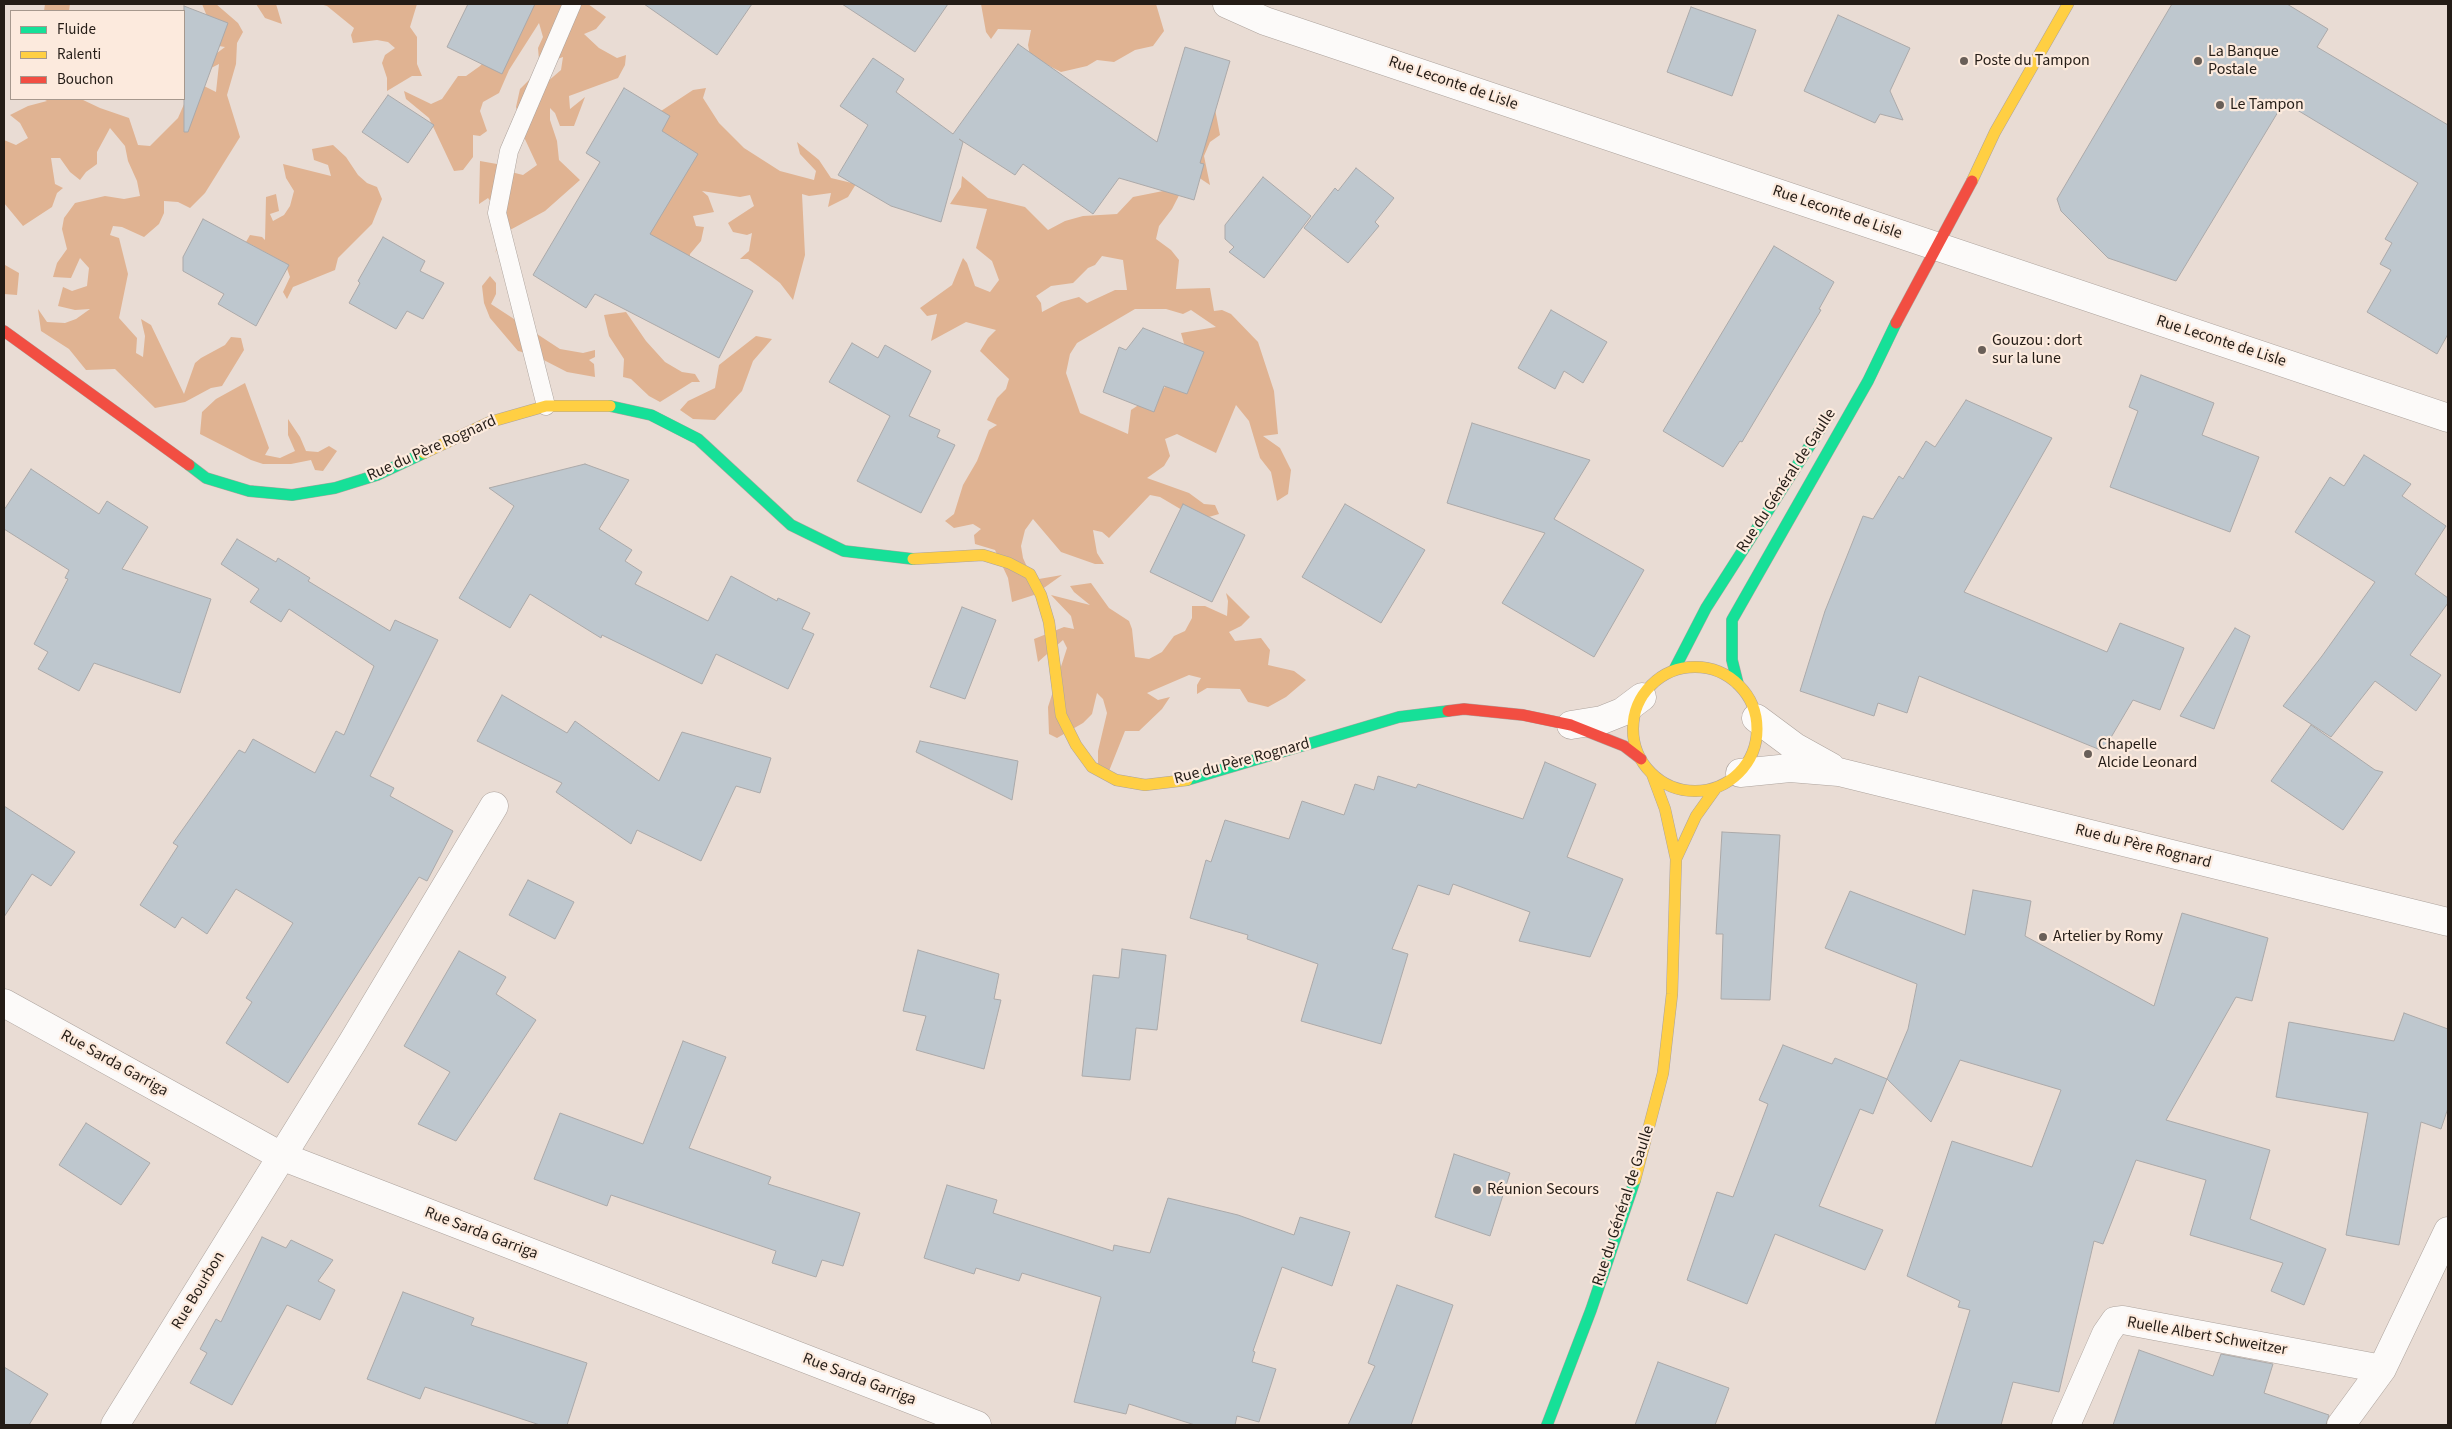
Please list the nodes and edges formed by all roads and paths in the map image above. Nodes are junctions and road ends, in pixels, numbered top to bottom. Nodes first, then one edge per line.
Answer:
1 (572, 4) edge
2 (1227, 4) edge
3 (2068, 4) edge
4 (2005, 140) dead end
5 (1959, 208) junction
6 (1938, 247) junction
7 (1910, 296) junction
8 (4, 331) edge
9 (1862, 365) dead end
10 (546, 406) junction
11 (1835, 406) dead end
12 (2448, 418) edge
13 (1674, 670) junction
14 (1738, 684) junction
15 (1642, 697) junction
16 (1756, 718) junction
17 (1571, 725) junction
18 (1641, 759) junction
19 (1839, 772) junction
20 (1740, 773) junction
21 (1652, 774) junction
22 (1716, 788) junction
23 (494, 806) dead end
24 (1676, 859) junction
25 (2448, 922) edge
26 (4, 1003) edge
27 (281, 1156) junction
28 (2448, 1231) edge
29 (2382, 1369) junction
30 (115, 1425) edge
31 (977, 1425) edge
32 (1547, 1425) edge
33 (2066, 1425) edge
34 (2341, 1425) edge

1 - 10 lane
2 - 6 street, Rue Leconte de Lisle
3 - 5 main road, Rue du Général de Gaulle
4 - 5 main road, Rue du Général de Gaulle
5 - 6 main road, Rue du Général de Gaulle
6 - 7 main road, Rue du Général de Gaulle
6 - 12 street, Rue Leconte de Lisle
7 - 9 main road, Rue du Général de Gaulle
7 - 14 main road, Rue du Général de Gaulle
8 - 10 main road, Rue du Père Rognard
10 - 17 main road, Rue du Père Rognard
11 - 13 main road, Rue du Général de Gaulle
13 - 14 main road
13 - 15 main road
14 - 16 main road
15 - 17 street, Rue du Père Rognard
15 - 18 main road
16 - 19 street, Rue du Père Rognard
16 - 20 main road
17 - 18 main road, Rue du Père Rognard
18 - 21 main road
19 - 20 street, Rue du Père Rognard
19 - 25 street, Rue du Père Rognard
20 - 22 main road
21 - 22 main road
21 - 24 main road, Rue du Général de Gaulle
22 - 24 main road, Rue du Général de Gaulle
23 - 27 street, Rue Bourbon
24 - 32 main road, Rue du Général de Gaulle
26 - 27 street, Rue Sarda Garriga
27 - 30 street, Rue Bourbon
27 - 31 street, Rue Sarda Garriga
28 - 29 street
29 - 33 street, Ruelle Albert Schweitzer
29 - 34 street

